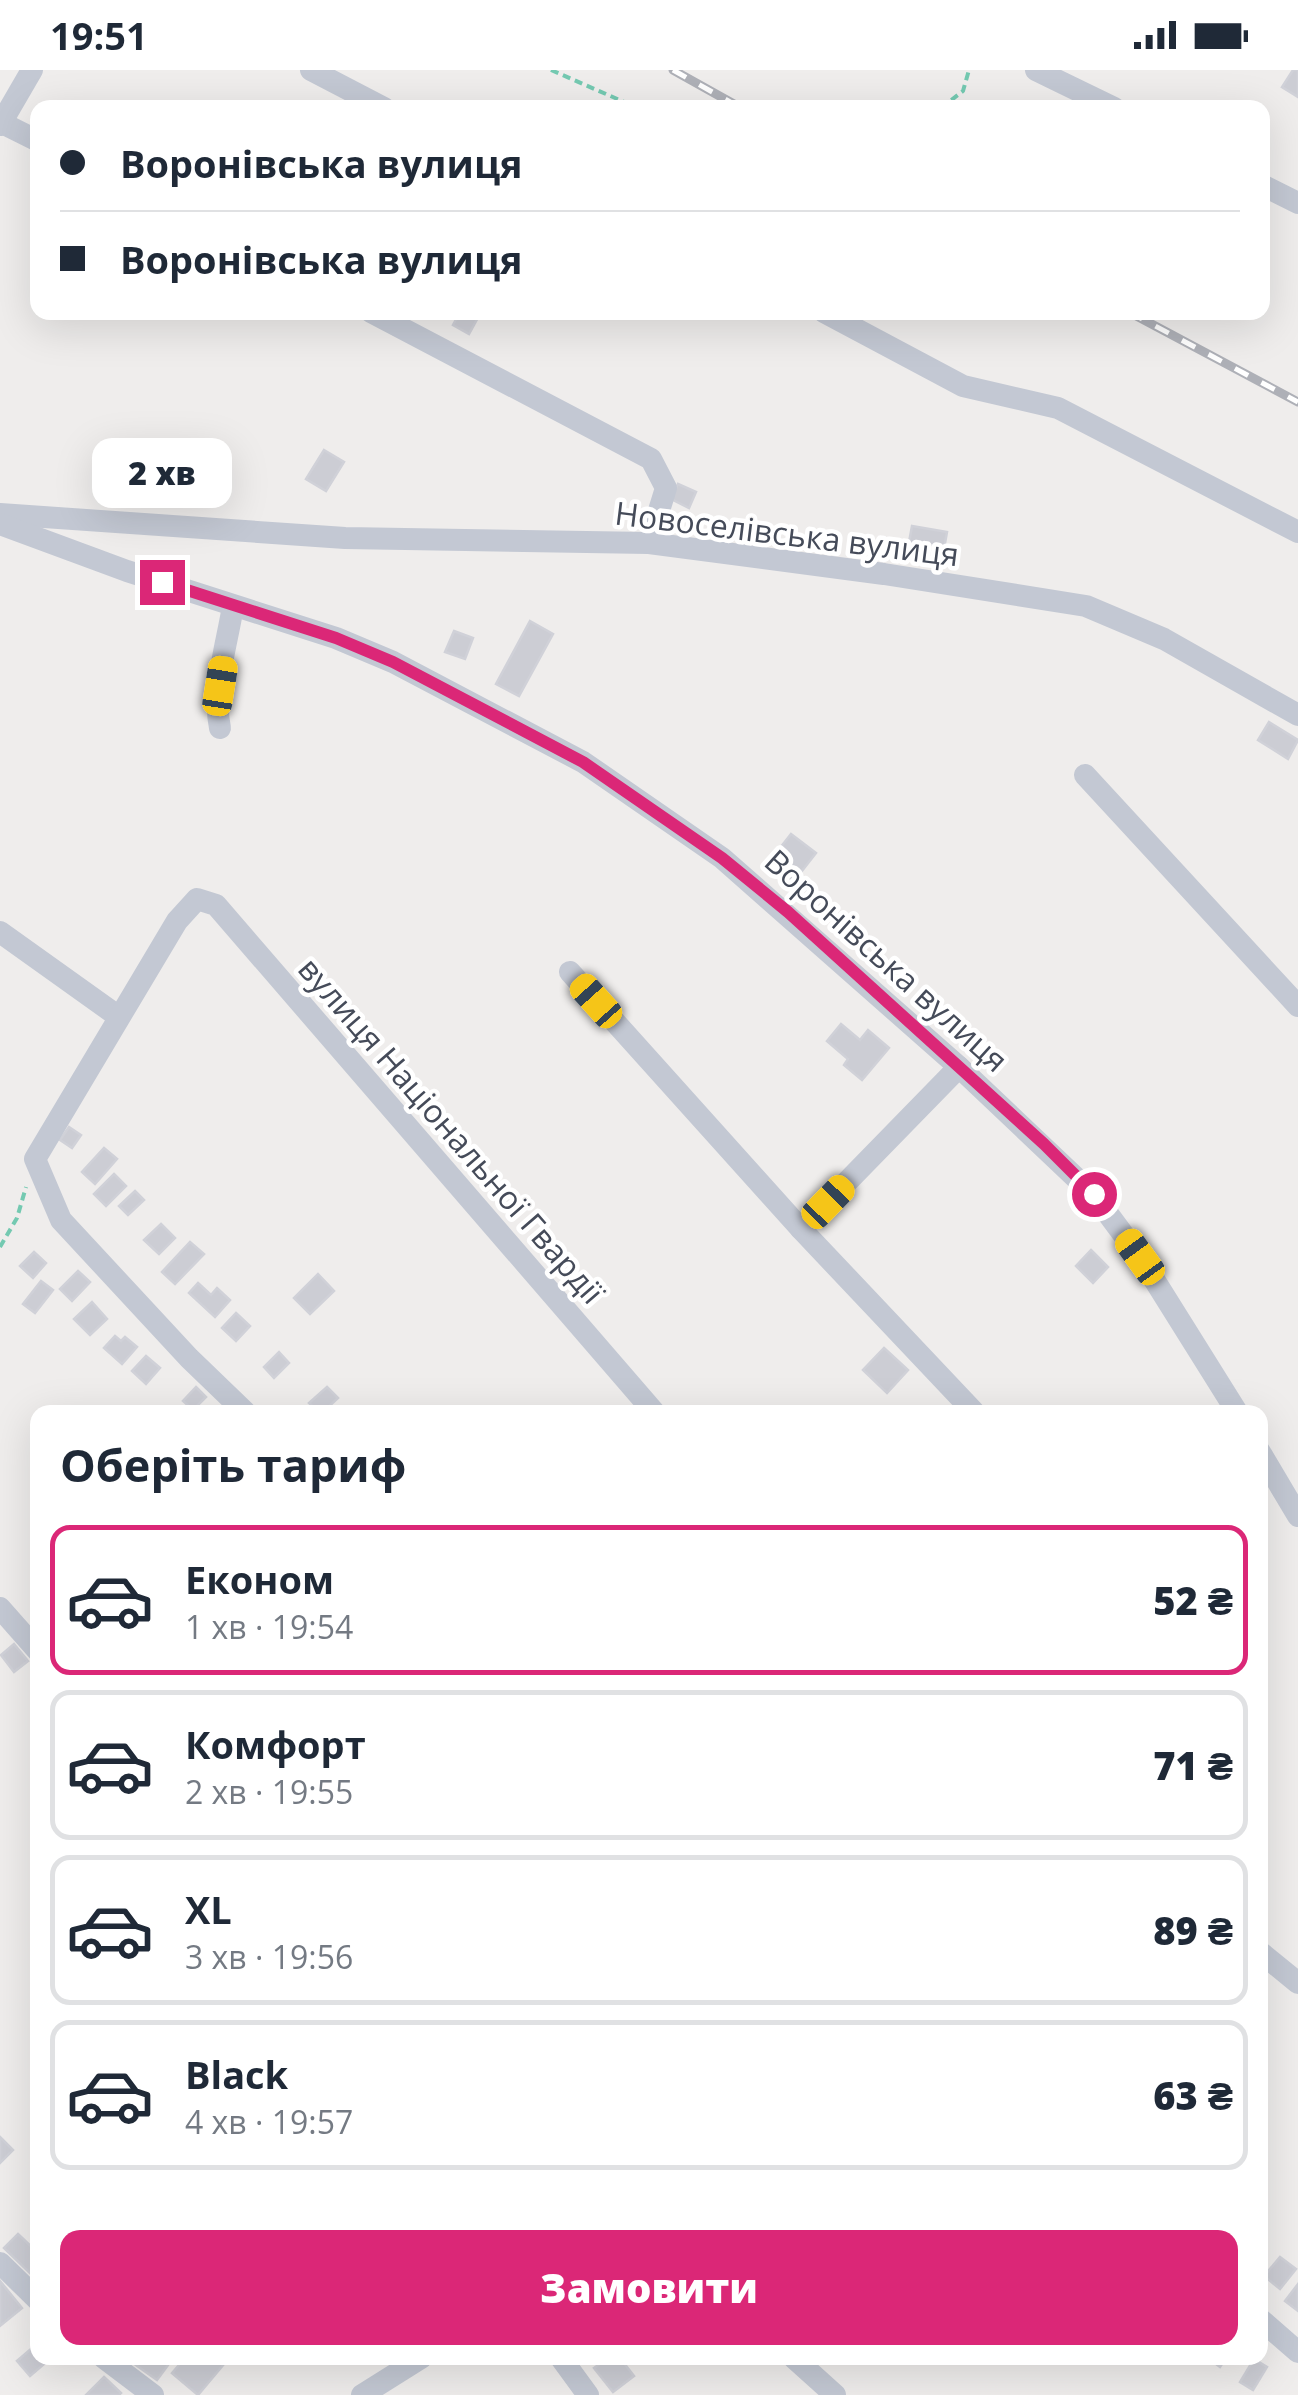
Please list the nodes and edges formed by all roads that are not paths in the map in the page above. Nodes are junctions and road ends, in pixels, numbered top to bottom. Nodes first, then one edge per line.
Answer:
1 (32, 70) edge
2 (312, 70) edge
3 (1036, 70) edge
4 (369, 100) edge
5 (1098, 100) edge
6 (1, 124) edge
7 (30, 137) edge
8 (1270, 189) edge
9 (1298, 203) edge
10 (387, 320) edge
11 (839, 320) edge
12 (0, 514) edge
13 (0, 524) edge
14 (1298, 532) edge
15 (649, 542) junction
16 (232, 606) junction
17 (1298, 716) edge
18 (220, 728) dead end
19 (1086, 776) dead end
20 (0, 932) edge
21 (570, 972) dead end
22 (1298, 1006) edge
23 (119, 1017) junction
24 (960, 1067) junction
25 (801, 1229) junction
26 (238, 1405) edge
27 (648, 1405) edge
28 (967, 1405) edge
29 (1232, 1405) edge
30 (1268, 1465) edge
31 (1298, 1516) edge
32 (0, 1608) edge
33 (30, 1643) edge
34 (1268, 1959) edge
35 (1298, 1983) edge
36 (0, 2263) edge
37 (30, 2292) edge
38 (1268, 2326) edge
39 (1298, 2352) edge
40 (113, 2365) edge
41 (411, 2365) edge
42 (566, 2365) edge
43 (802, 2365) edge
44 (152, 2395) edge
45 (362, 2395) edge
46 (588, 2395) edge
47 (836, 2395) edge

1 - 6 street
2 - 4 street
3 - 5 street
6 - 7 street
8 - 9 street
10 - 15 street
11 - 14 street
12 - 15 street, Новоселівська вулиця
13 - 16 street, Воронівська вулиця
15 - 17 street, Новоселівська вулиця
16 - 18 street
16 - 24 street, Воронівська вулиця
19 - 22 street
20 - 23 street
21 - 25 street
23 - 26 street
23 - 27 street, вулиця Національної Гвардії
24 - 25 street
24 - 29 street, Воронівська вулиця
25 - 28 street
30 - 31 street
32 - 33 street
34 - 35 street
36 - 37 street
38 - 39 street
40 - 44 street
41 - 45 street
42 - 46 street
43 - 47 street

